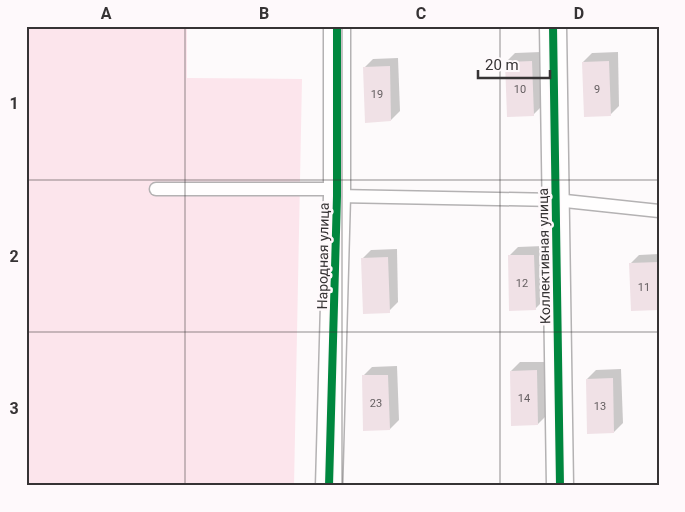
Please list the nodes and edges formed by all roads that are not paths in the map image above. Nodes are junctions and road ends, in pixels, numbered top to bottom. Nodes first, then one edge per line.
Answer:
1 (336, 26) edge
2 (553, 26) edge
3 (156, 189) dead end
4 (337, 192) junction
5 (556, 200) junction
6 (659, 210) edge
7 (329, 486) edge
8 (560, 486) edge

1 - 4 street, Народная улица
2 - 5 street, Коллективная улица
3 - 4 lane
4 - 5 lane
4 - 7 street, Народная улица
5 - 6 lane
5 - 8 street, Коллективная улица

